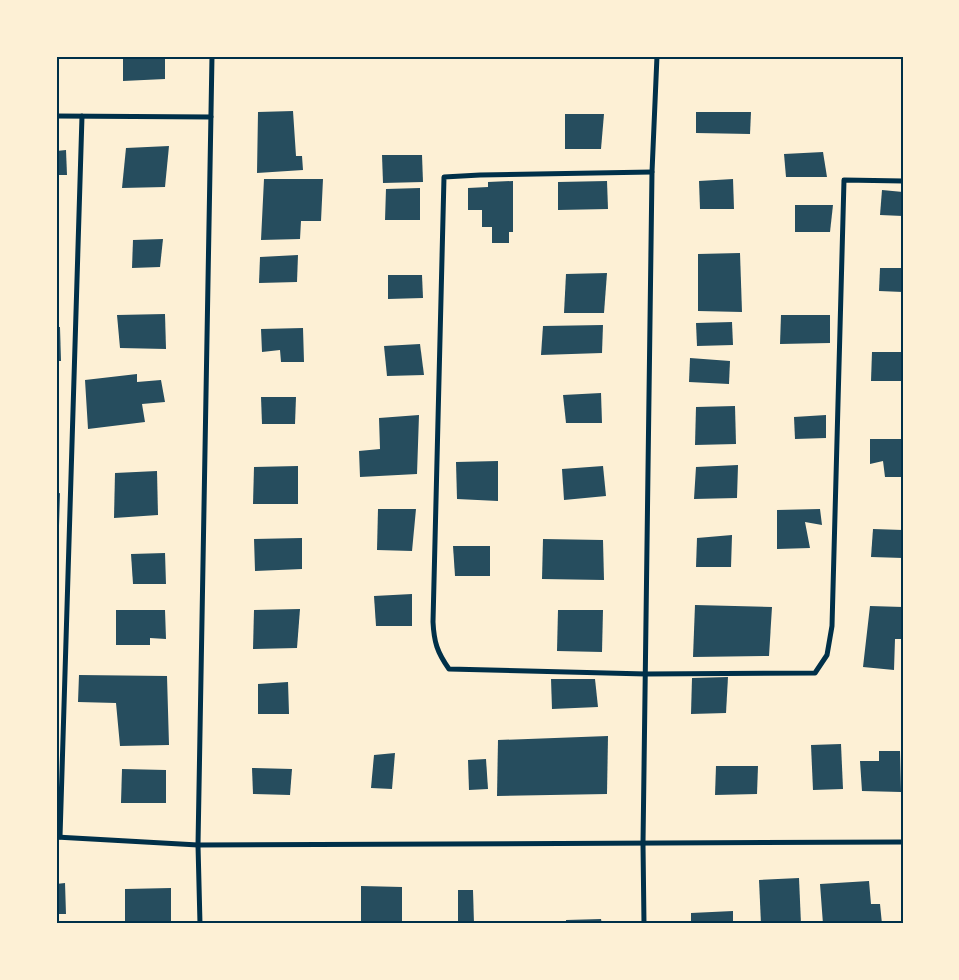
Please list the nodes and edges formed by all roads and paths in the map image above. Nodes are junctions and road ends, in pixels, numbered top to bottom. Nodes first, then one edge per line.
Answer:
1 (212, 56) edge
2 (657, 56) edge
3 (56, 116) edge
4 (82, 116) junction
5 (211, 117) junction
6 (652, 172) junction
7 (903, 181) edge
8 (646, 674) junction
9 (58, 837) edge
10 (903, 842) edge
11 (643, 844) junction
12 (198, 845) junction
13 (200, 924) edge
14 (644, 924) edge

1 - 5 street
2 - 6 street
3 - 4 street
4 - 5 street
4 - 9 street
5 - 12 street
6 - 8 street
6 - 8 street
7 - 8 street
8 - 11 street
9 - 12 street
10 - 11 street
11 - 12 street
11 - 14 street
12 - 13 street

